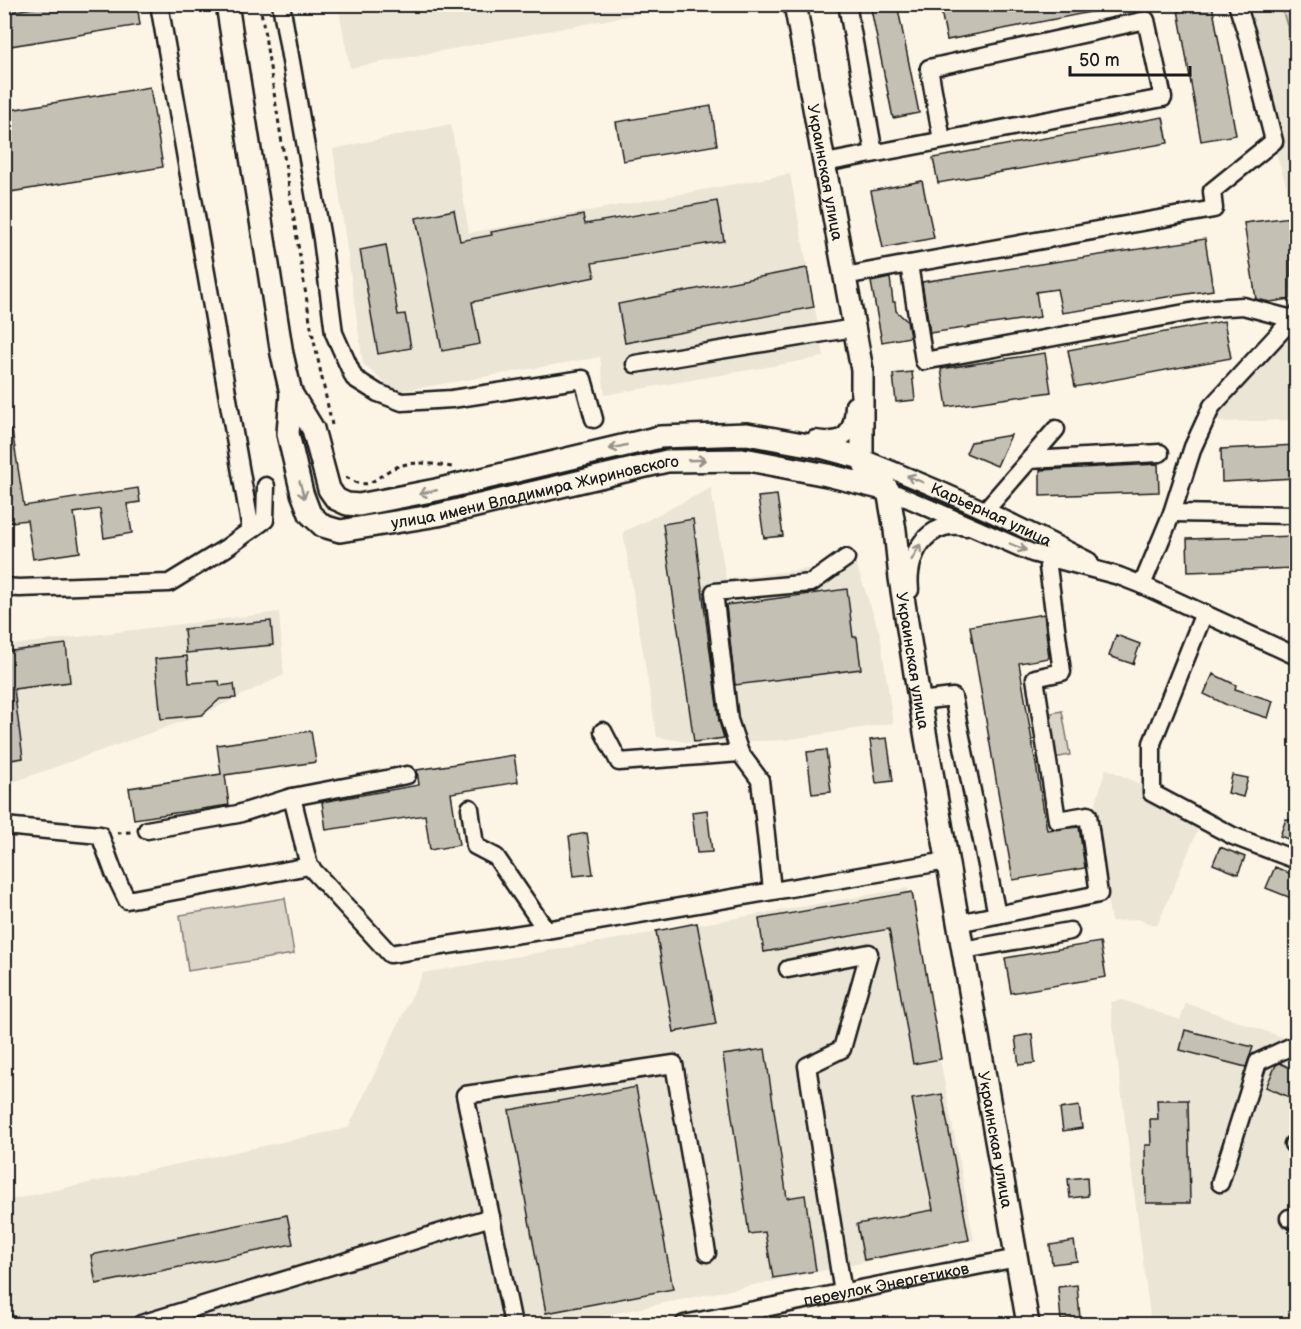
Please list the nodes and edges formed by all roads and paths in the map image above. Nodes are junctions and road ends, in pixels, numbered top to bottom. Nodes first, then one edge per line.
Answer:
1 (159, 4) edge
2 (227, 4) edge
3 (260, 4) edge
4 (281, 4) edge
5 (795, 4) edge
6 (847, 4) edge
7 (1237, 4) edge
8 (942, 140) junction
9 (874, 153) junction
10 (825, 163) junction
11 (909, 264) junction
12 (845, 276) junction
13 (1294, 317) edge
14 (854, 330) junction
15 (635, 364) dead end
16 (291, 393) junction
17 (594, 419) dead end
18 (1056, 429) dead end
19 (333, 433) dead end
20 (747, 434) junction
21 (1160, 453) dead end
22 (862, 458) junction
23 (1029, 459) junction
24 (454, 468) dead end
25 (340, 471) dead end
26 (266, 486) dead end
27 (888, 490) junction
28 (990, 505) dead end
29 (1172, 513) junction
30 (1296, 515) edge
31 (251, 530) junction
32 (978, 530) junction
33 (846, 558) dead end
34 (1048, 567) dead end
35 (1119, 576) junction
36 (1142, 585) junction
37 (4, 587) edge
38 (1204, 614) junction
39 (1296, 656) edge
40 (918, 697) junction
41 (603, 731) dead end
42 (740, 753) junction
43 (407, 775) dead end
44 (292, 797) junction
45 (470, 808) dead end
46 (4, 826) edge
47 (147, 830) joint
48 (100, 835) junction
49 (1296, 860) edge
50 (947, 861) junction
51 (309, 866) junction
52 (772, 890) junction
53 (997, 915) junction
54 (958, 922) junction
55 (546, 930) junction
56 (1070, 931) dead end
57 (963, 950) junction
58 (788, 969) dead end
59 (1293, 1048) edge
60 (1220, 1184) dead end
61 (491, 1216) junction
62 (707, 1253) dead end
63 (1017, 1258) junction
64 (843, 1293) junction
65 (141, 1324) edge
66 (513, 1324) edge
67 (684, 1324) edge
68 (1028, 1324) edge

1 - 31 street
2 - 16 main road, улица имени Владимира Жириновского
3 - 19 path
4 - 17 street
5 - 10 main road, Украинская улица
6 - 9 street
7 - 11 street
8 - 8 street
8 - 9 street
9 - 10 street
10 - 12 main road, Украинская улица
11 - 12 street
11 - 13 street
12 - 14 main road, Украинская улица
13 - 29 street
14 - 15 street
14 - 20 street
14 - 22 main road, Украинская улица
20 -> 16 main road, улица имени Владимира Жириновского
16 -> 27 main road, улица имени Владимира Жириновского
18 - 23 street
20 - 22 main road, улица имени Владимира Жириновского
21 - 23 street
22 - 27 main road
35 -> 22 street, Карьерная улица
23 - 28 street
24 - 25 path
26 - 31 street
27 - 32 street, Карьерная улица
27 - 40 main road, Украинская улица
29 - 30 street
29 - 36 street
31 - 37 street
32 -> 35 street, Карьерная улица
40 -> 32 street
33 - 42 street
34 - 53 street
35 - 36 street, Карьерная улица
36 - 38 street, Карьерная улица
38 - 39 street, Карьерная улица
38 - 49 street
40 - 50 main road, Украинская улица
40 - 53 street
41 - 42 street
42 - 52 street
43 - 44 street
44 - 47 street
44 - 51 street
45 - 55 street
46 - 48 street
47 - 48 path
48 - 51 street
50 - 52 street
50 - 54 main road, Украинская улица
51 - 55 street
52 - 55 street
53 - 54 street
54 - 57 main road, Украинская улица
56 - 57 street
57 - 63 main road, Украинская улица
58 - 64 street
59 - 60 street
61 - 62 street
61 - 65 street
61 - 66 street
63 - 64 street, переулок Энергетиков
63 - 68 main road, Украинская улица
64 - 67 street, переулок Энергетиков

